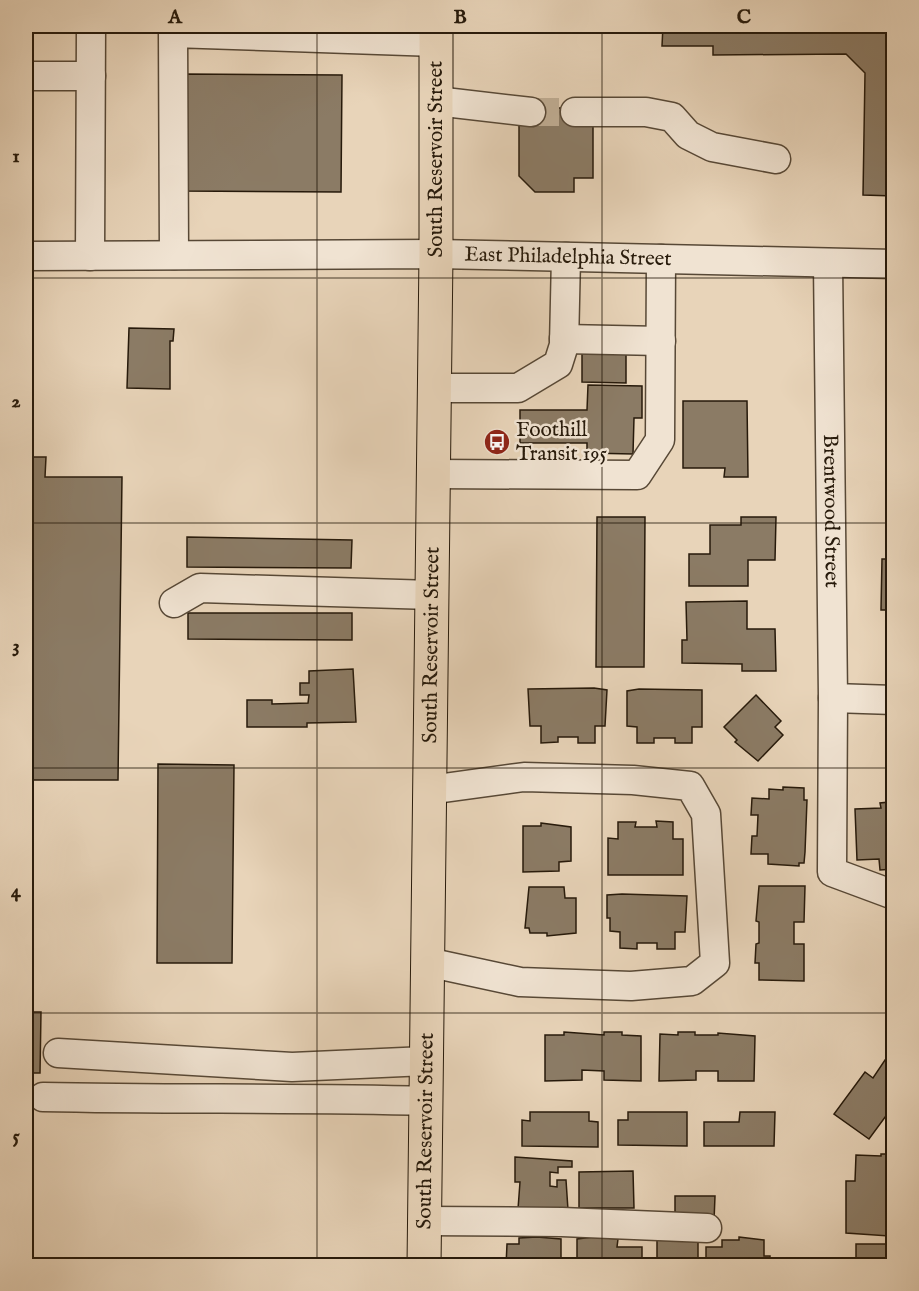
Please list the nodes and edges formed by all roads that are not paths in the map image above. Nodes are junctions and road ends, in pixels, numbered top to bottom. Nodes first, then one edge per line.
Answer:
1 (91, 26) edge
2 (436, 34) edge
3 (26, 76) edge
4 (91, 76) junction
5 (436, 101) junction
6 (531, 112) tunnel mouth
7 (575, 112) tunnel mouth
8 (776, 159) dead end
9 (436, 254) junction
10 (174, 255) junction
11 (26, 256) edge
12 (90, 256) junction
13 (566, 257) junction
14 (661, 259) junction
15 (828, 263) junction
16 (894, 264) edge
17 (564, 339) junction
18 (661, 341) junction
19 (434, 388) junction
20 (433, 474) junction
21 (432, 595) junction
22 (174, 603) dead end
23 (833, 698) junction
24 (894, 700) edge
25 (429, 790) junction
26 (894, 895) edge
27 (427, 962) junction
28 (58, 1053) dead end
29 (426, 1061) junction
30 (43, 1097) dead end
31 (426, 1101) junction
32 (424, 1221) junction
33 (707, 1228) dead end
34 (424, 1266) edge

1 - 4 street
2 - 5 main road, South Reservoir Street
2 - 10 street
3 - 4 street
4 - 12 street
5 - 6 street
5 - 9 main road, South Reservoir Street
7 - 8 street
9 - 10 street, East Philadelphia Street
9 - 13 street, East Philadelphia Street
9 - 19 main road, South Reservoir Street
10 - 12 street, East Philadelphia Street
11 - 12 street, East Philadelphia Street
13 - 14 street, East Philadelphia Street
13 - 17 street
14 - 15 street, East Philadelphia Street
14 - 18 street
15 - 16 street, East Philadelphia Street
15 - 23 street, Brentwood Street
17 - 18 street
17 - 19 street
18 - 20 street
19 - 20 main road, South Reservoir Street
20 - 21 main road, South Reservoir Street
21 - 22 street
21 - 25 main road, South Reservoir Street
23 - 24 street
23 - 26 street, Brentwood Street
25 - 27 main road, South Reservoir Street
25 - 27 street
27 - 29 main road, South Reservoir Street
28 - 29 street
29 - 31 main road, South Reservoir Street
30 - 31 street
31 - 32 main road, South Reservoir Street
32 - 33 street
32 - 34 main road, South Reservoir Street

